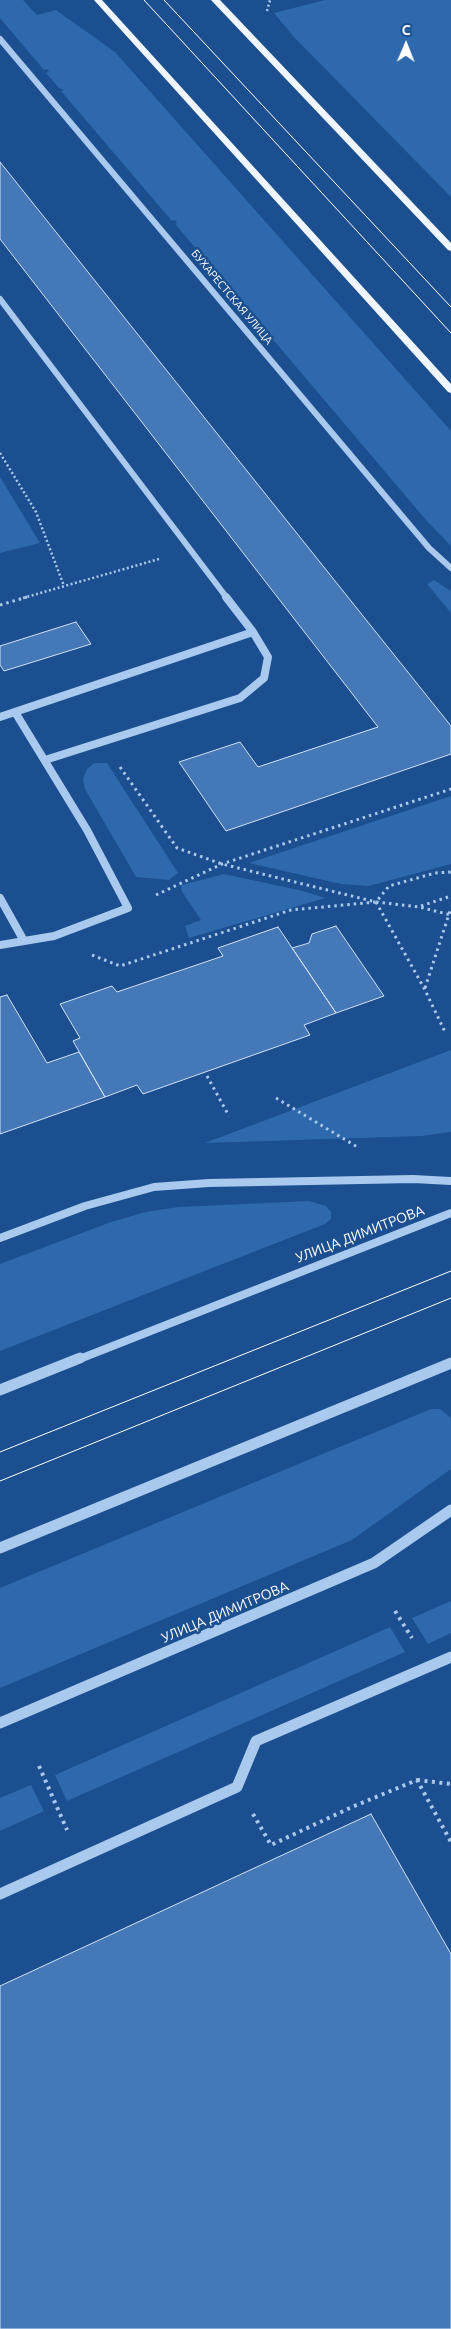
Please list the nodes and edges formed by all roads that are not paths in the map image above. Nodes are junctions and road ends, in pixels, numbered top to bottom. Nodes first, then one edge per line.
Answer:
1 (98, 0) edge
2 (215, 0) edge
3 (0, 39) edge
4 (451, 248) edge
5 (0, 299) edge
6 (451, 390) edge
7 (451, 568) edge
8 (253, 632) junction
9 (15, 712) junction
10 (0, 717) edge
11 (45, 760) junction
12 (0, 898) edge
13 (24, 941) junction
14 (0, 945) edge
15 (451, 1182) edge
16 (451, 1213) edge
17 (0, 1238) edge
18 (451, 1363) edge
19 (0, 1390) edge
20 (451, 1510) edge
21 (0, 1548) edge
22 (451, 1657) edge
23 (0, 1723) edge
24 (0, 1894) edge

1 - 6 main road
2 - 4 main road
3 - 7 street, БУХАРЕСТСКАЯ УЛИЦА
5 - 8 street
8 - 9 street
8 - 11 street
9 - 10 street
9 - 11 street
11 - 13 street
12 - 13 street
13 - 14 street
15 - 17 street
16 - 19 street, УЛИЦА ДИМИТРОВА
18 - 21 street
20 - 23 street, УЛИЦА ДИМИТРОВА
22 - 24 lane

